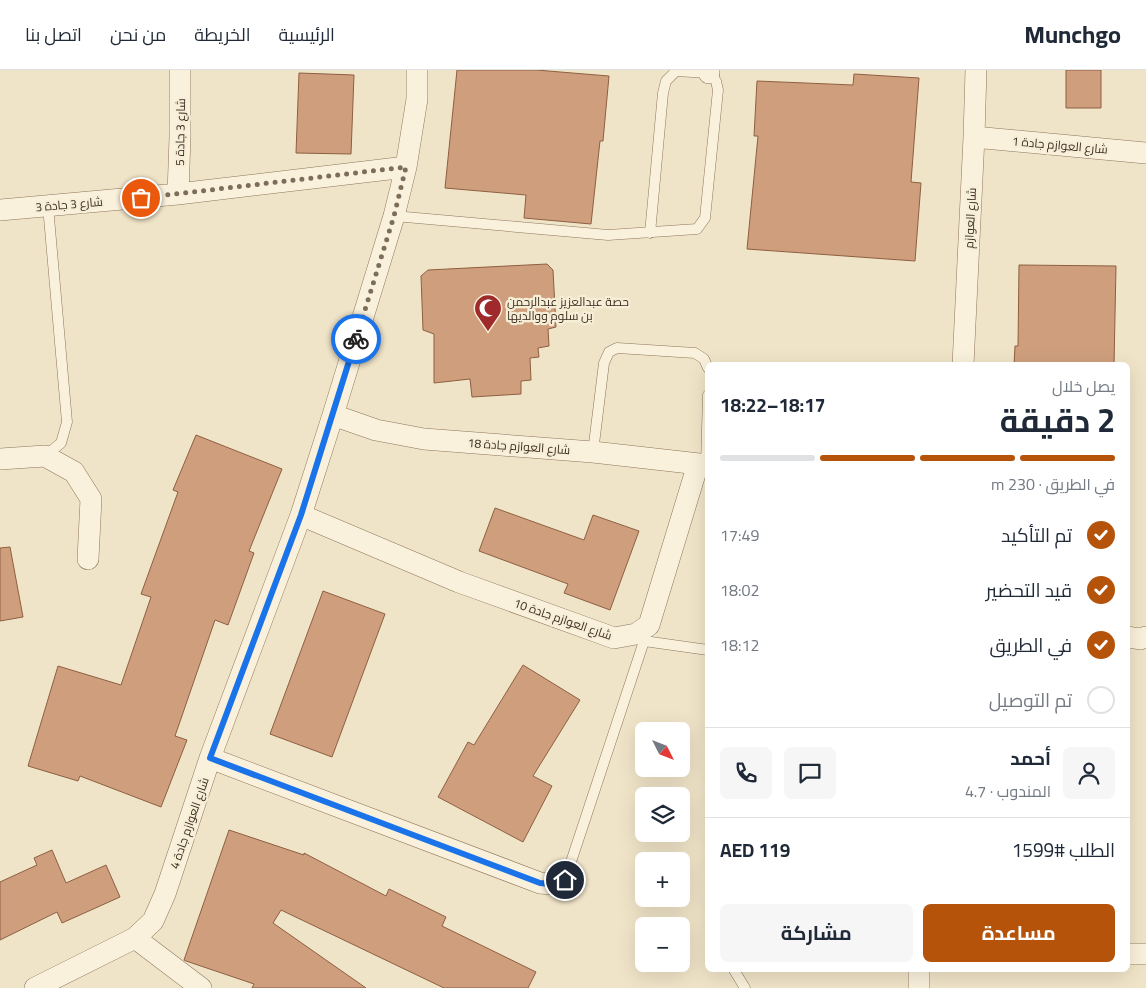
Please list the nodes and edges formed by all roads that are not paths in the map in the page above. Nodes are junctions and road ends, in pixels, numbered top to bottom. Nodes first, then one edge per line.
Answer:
1 (180, 70) edge
2 (417, 70) edge
3 (976, 70) edge
4 (709, 71) edge
5 (974, 137) junction
6 (1146, 153) edge
7 (406, 167) junction
8 (178, 194) junction
9 (48, 206) junction
10 (0, 210) edge
11 (394, 216) junction
12 (650, 233) junction
13 (705, 362) edge
14 (963, 362) edge
15 (333, 415) junction
16 (705, 448) edge
17 (593, 452) junction
18 (46, 456) junction
19 (0, 459) edge
20 (704, 465) edge
21 (301, 515) junction
22 (88, 559) dead end
23 (647, 633) junction
24 (1146, 637) edge
25 (1130, 638) edge
26 (705, 649) edge
27 (210, 758) junction
28 (565, 880) joint
29 (135, 938) junction
30 (1130, 954) edge
31 (1146, 954) edge
32 (735, 972) edge
33 (919, 972) edge
34 (35, 988) edge
35 (202, 988) edge
36 (745, 988) edge
37 (919, 988) edge

1 - 8 street, شارع 3 جادة 5
2 - 7 street, شارع العوازم جادة 4
3 - 5 street, شارع العوازم
4 - 12 lane
4 - 12 lane
5 - 6 street, شارع العوازم جادة 1
5 - 14 street, شارع العوازم
7 - 8 street, شارع 3 جادة 3
7 - 11 street, شارع العوازم جادة 4
8 - 9 street, شارع 3 جادة 3
9 - 10 street, شارع 3 جادة 3
9 - 18 lane
11 - 12 lane
11 - 15 street, شارع العوازم جادة 4
13 - 17 lane
15 - 17 street, شارع العوازم جادة 18
15 - 21 street, شارع العوازم جادة 4
16 - 20 lane
17 - 20 street, شارع العوازم جادة 18
18 - 19 street
18 - 22 street
20 - 23 street
21 - 23 street, شارع العوازم جادة 10
21 - 27 street, شارع العوازم جادة 4
23 - 26 lane
23 - 28 lane
24 - 25 street
27 - 28 street
27 - 29 street, شارع العوازم جادة 4
29 - 34 street, شارع العوازم جادة 4
29 - 35 street
30 - 31 street
32 - 36 lane
33 - 37 street

